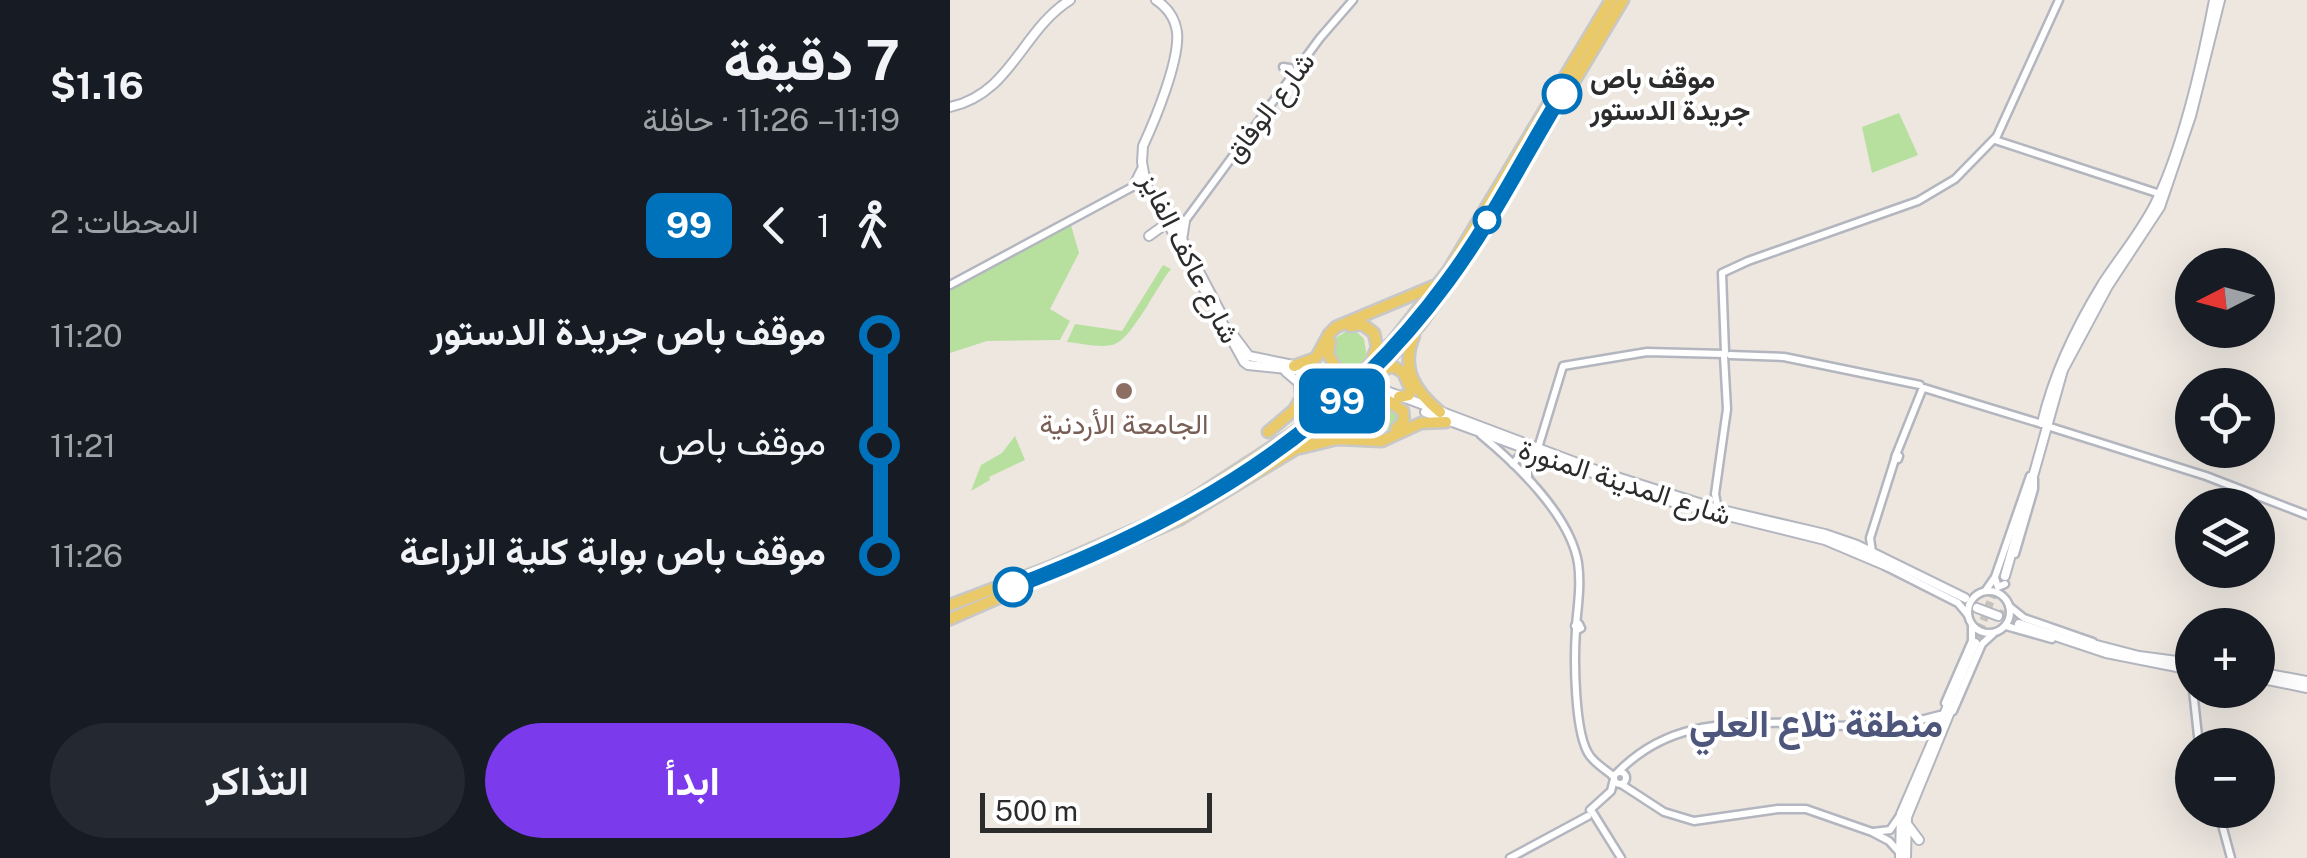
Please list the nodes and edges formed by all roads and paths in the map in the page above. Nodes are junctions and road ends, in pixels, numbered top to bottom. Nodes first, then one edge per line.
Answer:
1 (1073, 0) edge
2 (1158, 0) edge
3 (1353, 0) edge
4 (1610, 0) edge
5 (1623, 0) edge
6 (2059, 0) edge
7 (2217, 0) edge
8 (1283, 66) dead end
9 (1294, 76) junction
10 (950, 107) edge
11 (2005, 117) junction
12 (2001, 127) junction
13 (1994, 137) junction
14 (1147, 138) junction
15 (2007, 141) junction
16 (2021, 148) junction
17 (1142, 168) junction
18 (1148, 181) junction
19 (1130, 188) junction
20 (2160, 194) junction
21 (1176, 224) junction
22 (1149, 236) dead end
23 (2138, 238) junction
24 (1440, 283) junction
25 (950, 285) edge
26 (1418, 326) junction
27 (1726, 354) junction
28 (1276, 366) junction
29 (1294, 366) junction
30 (1371, 371) junction
31 (1324, 375) junction
32 (1341, 376) junction
33 (1920, 388) junction
34 (1304, 390) junction
35 (1376, 392) junction
36 (1358, 393) junction
37 (1399, 397) junction
38 (1330, 403) junction
39 (1288, 416) junction
40 (1443, 417) junction
41 (2044, 425) junction
42 (1300, 429) junction
43 (1267, 432) joint
44 (1481, 435) junction
45 (1294, 450) junction
46 (1541, 452) junction
47 (1528, 461) junction
48 (1514, 464) junction
49 (1528, 478) junction
50 (1715, 494) junction
51 (1702, 504) junction
52 (1718, 509) junction
53 (2307, 515) edge
54 (1870, 538) junction
55 (1857, 545) junction
56 (1099, 546) junction
57 (1078, 551) dead end
58 (1877, 558) junction
59 (2002, 578) junction
60 (1985, 591) junction
61 (1962, 599) junction
62 (1977, 602) junction
63 (2007, 602) junction
64 (950, 605) edge
65 (1999, 614) tunnel mouth
66 (950, 619) edge
67 (1970, 620) junction
68 (2018, 622) junction
69 (2004, 626) junction
70 (1994, 632) junction
71 (1977, 643) junction
72 (2175, 663) edge
73 (2275, 678) edge
74 (2307, 685) edge
75 (1940, 715) junction
76 (1855, 724) junction
77 (1936, 736) junction
78 (1619, 778) junction
79 (1633, 793) junction
80 (1614, 794) junction
81 (1590, 814) junction
82 (1904, 817) junction
83 (2223, 828) edge
84 (1872, 832) junction
85 (1919, 840) dead end
86 (1902, 856) edge
87 (1510, 858) edge
88 (1621, 858) edge
89 (2231, 858) edge

1 - 10 main road
2 - 14 main road, شارع عاكف الفايز
3 - 9 street, شارع الوفاق
4 - 24 main road
5 - 26 main road
6 - 11 street
7 - 20 main road
7 - 23 main road
8 - 9 street
9 - 21 street, شارع الوفاق
11 - 12 street
11 - 13 street
12 - 13 street
12 - 15 street
13 - 15 street
13 - 16 street
13 - 27 street
14 - 17 main road, شارع عاكف الفايز
14 - 18 main road, شارع عاكف الفايز
15 - 16 street
16 - 20 street
17 - 18 main road, شارع عاكف الفايز
17 - 19 main road
18 - 19 street
18 - 21 main road, شارع عاكف الفايز
19 - 25 street
20 - 23 main road
21 - 22 main road
21 - 28 main road, شارع عاكف الفايز
21 - 28 main road, شارع عاكف الفايز
23 - 41 main road
24 - 29 main road
24 - 30 main road
26 - 30 main road
26 - 40 main road
27 - 33 street
27 - 46 street
27 - 50 street
28 - 29 main road, شارع عاكف الفايز
28 - 31 main road, شارع عاكف الفايز
28 - 43 main road
29 - 32 main road, شارع عاكف الفايز
30 - 32 main road
30 - 36 main road
30 - 37 main road
30 - 38 main road
31 - 32 main road, شارع عاكف الفايز
31 - 34 main road
32 - 35 main road, شارع عاكف الفايز, bridge
33 - 41 street
33 - 54 street
34 - 38 main road
34 - 39 main road
35 - 36 main road
35 - 37 main road, شارع المدينة المنورة
35 - 40 main road, شارع المدينة المنورة
36 - 45 main road
37 - 40 main road, شارع المدينة المنورة
38 - 42 main road
39 - 42 main road
39 - 43 main road
40 - 44 main road, شارع المدينة المنورة
40 - 45 main road
40 - 46 main road, شارع المدينة المنورة
41 - 53 street
41 - 59 main road
42 - 56 main road
44 - 46 main road, شارع المدينة المنورة
44 - 48 street
45 - 66 main road
46 - 47 street
46 - 51 main road, شارع المدينة المنورة
46 - 58 main road, شارع المدينة المنورة
47 - 48 street
47 - 49 street
48 - 49 street
49 - 78 street
50 - 51 street
50 - 52 street
51 - 52 main road, شارع المدينة المنورة
52 - 55 main road, شارع المدينة المنورة
54 - 55 street
54 - 58 street
55 - 58 main road, شارع المدينة المنورة
56 - 57 main road
56 - 64 main road
58 - 61 main road, شارع المدينة المنورة
59 - 60 street
59 - 63 street
60 - 62 street
60 - 63 street
61 - 62 street, شارع المدينة المنورة
61 - 67 street, شارع المدينة المنورة
62 - 65 main road, شارع المدينة المنورة
62 - 67 street
63 - 68 street
63 - 69 street
67 - 70 street
67 - 71 street
68 - 69 street
68 - 72 main road
69 - 70 street
70 - 71 street
71 - 75 street
71 - 77 main road
73 - 74 main road
75 - 76 street
75 - 77 street
76 - 77 street
76 - 78 street
77 - 82 main road
78 - 79 street
78 - 80 street
78 - 81 street
79 - 80 street
79 - 84 street
80 - 81 street
81 - 87 street
81 - 88 street
82 - 84 street
82 - 85 main road
82 - 86 main road
83 - 89 street
84 - 86 street

